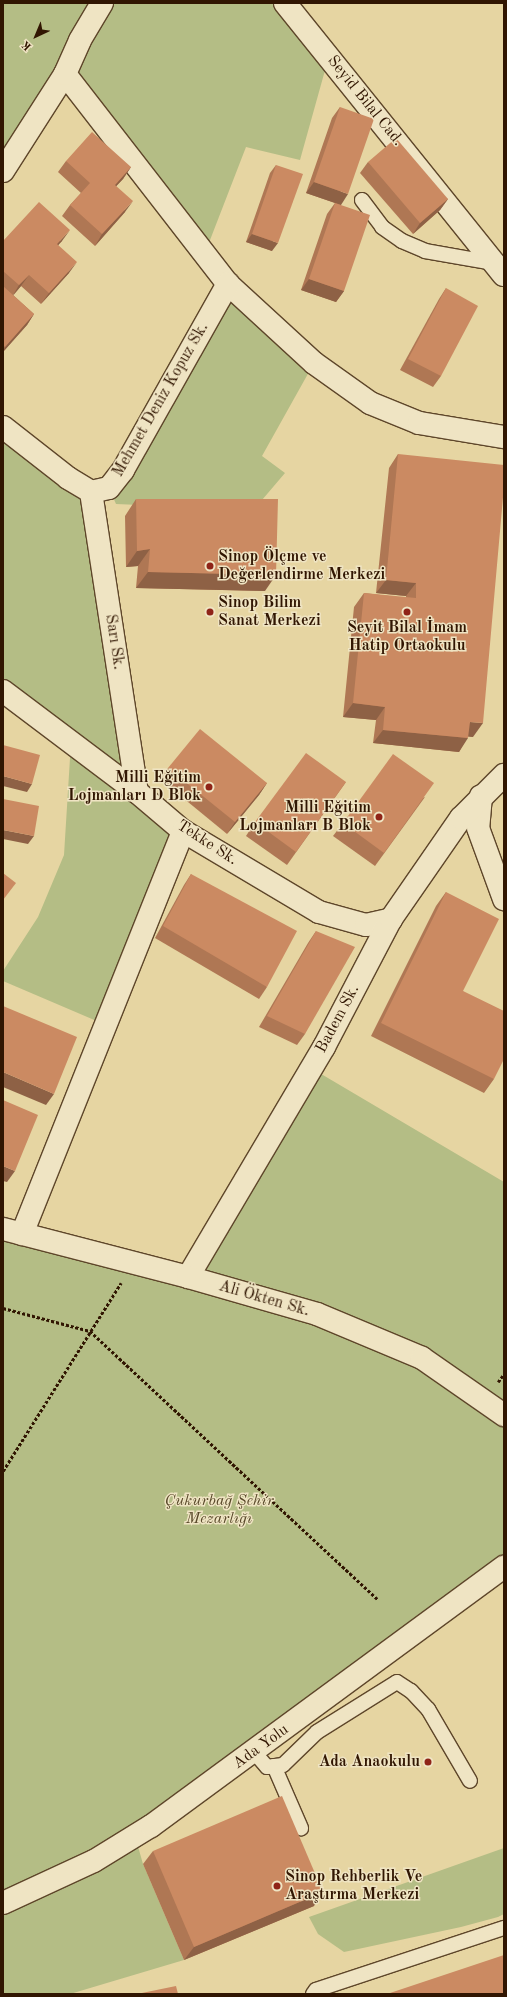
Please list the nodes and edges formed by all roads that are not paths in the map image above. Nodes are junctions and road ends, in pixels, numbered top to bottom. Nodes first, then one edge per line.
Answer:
1 (102, 3) edge
2 (285, 3) edge
3 (65, 74) junction
4 (5, 163) edge
5 (362, 200) dead end
6 (499, 269) edge
7 (228, 284) junction
8 (3, 427) edge
9 (504, 437) edge
10 (91, 492) junction
11 (3, 691) edge
12 (504, 775) edge
13 (137, 792) junction
14 (481, 796) junction
15 (183, 831) junction
16 (504, 899) edge
17 (391, 919) junction
18 (13, 1232) edge
19 (188, 1277) junction
20 (504, 1415) edge
21 (504, 1567) edge
22 (254, 1752) junction
23 (274, 1766) junction
24 (470, 1781) dead end
25 (301, 1828) dead end
26 (3, 1903) edge
27 (504, 1928) edge
28 (313, 1994) edge

1 - 3 street
2 - 6 street, Seyid Bilal Cad.
3 - 4 street
3 - 7 street
5 - 6 lane
7 - 9 street
7 - 10 street, Mehmet Deniz Kopuz Sk.
8 - 10 street
10 - 13 street, Sarı Sk.
11 - 13 street, Tekke Sk.
12 - 14 street, Badem Sk.
13 - 15 street, Tekke Sk.
14 - 16 street
14 - 17 street, Badem Sk.
15 - 17 street, Tekke Sk.
15 - 18 street
17 - 19 street, Badem Sk.
18 - 19 street, Ali Ökten Sk.
19 - 20 street, Ali Ökten Sk.
21 - 22 street, Ada Yolu
22 - 23 lane
22 - 26 street, Ada Yolu
23 - 24 lane
23 - 25 lane
27 - 28 lane

